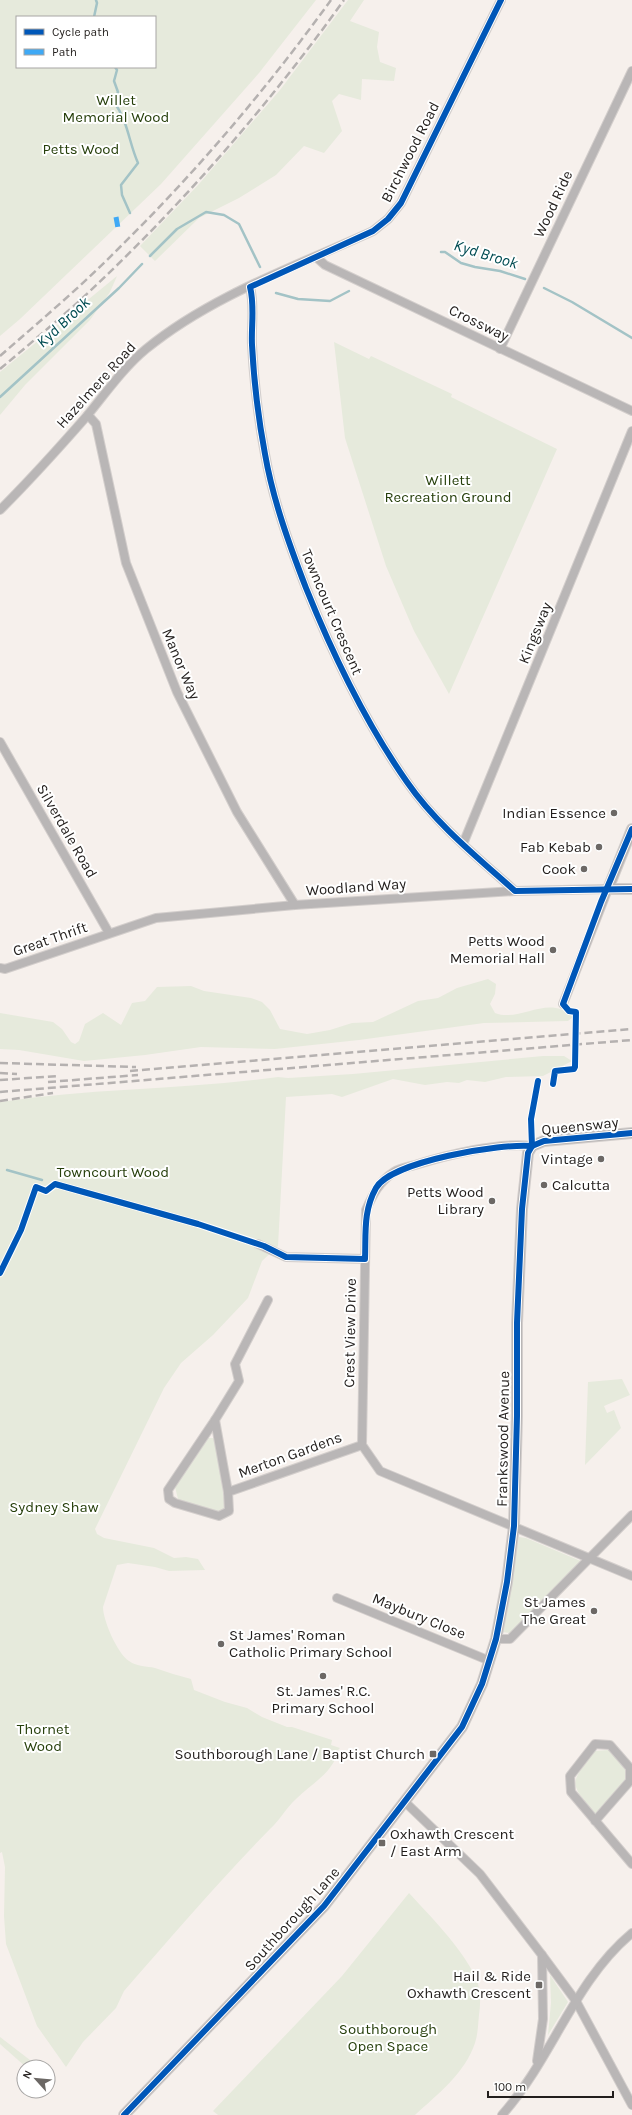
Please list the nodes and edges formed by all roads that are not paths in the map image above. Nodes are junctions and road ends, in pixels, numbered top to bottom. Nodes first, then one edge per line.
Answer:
1 (501, 0) edge
2 (632, 71) edge
3 (316, 257) junction
4 (250, 287) junction
5 (500, 349) junction
6 (632, 411) edge
7 (88, 415) junction
8 (632, 431) edge
9 (0, 510) edge
10 (0, 742) edge
11 (632, 829) edge
12 (463, 844) junction
13 (608, 889) junction
14 (632, 890) edge
15 (515, 891) junction
16 (295, 905) junction
17 (109, 933) junction
18 (0, 968) edge
19 (563, 1004) dead end
20 (632, 1133) edge
21 (532, 1146) junction
22 (258, 1244) dead end
23 (365, 1259) junction
24 (268, 1300) dead end
25 (215, 1420) junction
26 (362, 1445) junction
27 (228, 1492) junction
28 (632, 1515) edge
29 (514, 1526) junction
30 (590, 1558) junction
31 (632, 1576) edge
32 (337, 1598) dead end
33 (496, 1639) junction
34 (490, 1661) junction
35 (462, 1727) joint
36 (405, 1802) junction
37 (595, 1821) junction
38 (632, 1864) edge
39 (632, 1933) edge
40 (542, 1955) junction
41 (576, 2001) junction
42 (535, 2068) junction
43 (632, 2105) edge
44 (124, 2115) edge
45 (502, 2115) edge

1 - 3 street, Birchwood Road
2 - 5 street, Wood Ride
3 - 4 street, Birchwood Road
3 - 5 street, Crossway
4 - 7 street, Hazelmere Road
4 - 12 street, Towncourt Crescent
5 - 6 street, Crossway
7 - 9 street, Hazelmere Road
7 - 16 street, Manor Way
8 - 12 street, Kingsway
10 - 17 street, Silverdale Road
11 - 13 street
12 - 15 street, Towncourt Crescent
13 - 14 street
13 - 15 street, Woodland Way
13 - 19 street
15 - 16 street, Woodland Way
16 - 17 street, Woodland Way
17 - 18 street, Great Thrift
20 - 21 street, Queensway
21 - 23 street, Crest View Drive
21 - 29 street, Frankswood Avenue
22 - 23 street
23 - 26 street, Crest View Drive
24 - 25 street, Merton Gardens
25 - 27 street, Merton Gardens
25 - 27 street, Merton Gardens
26 - 27 street, Merton Gardens
26 - 29 street
28 - 30 street
29 - 30 street
29 - 33 street, Frankswood Avenue
30 - 31 street
30 - 33 street
32 - 34 street, Maybury Close
33 - 34 street, Frankswood Avenue
34 - 35 street, Frankswood Avenue
35 - 36 street, Southborough Lane
36 - 40 street
36 - 44 street, Southborough Lane
37 - 37 street
37 - 38 street
39 - 41 street
40 - 41 street
40 - 42 street
41 - 42 street
41 - 43 street
42 - 45 street

